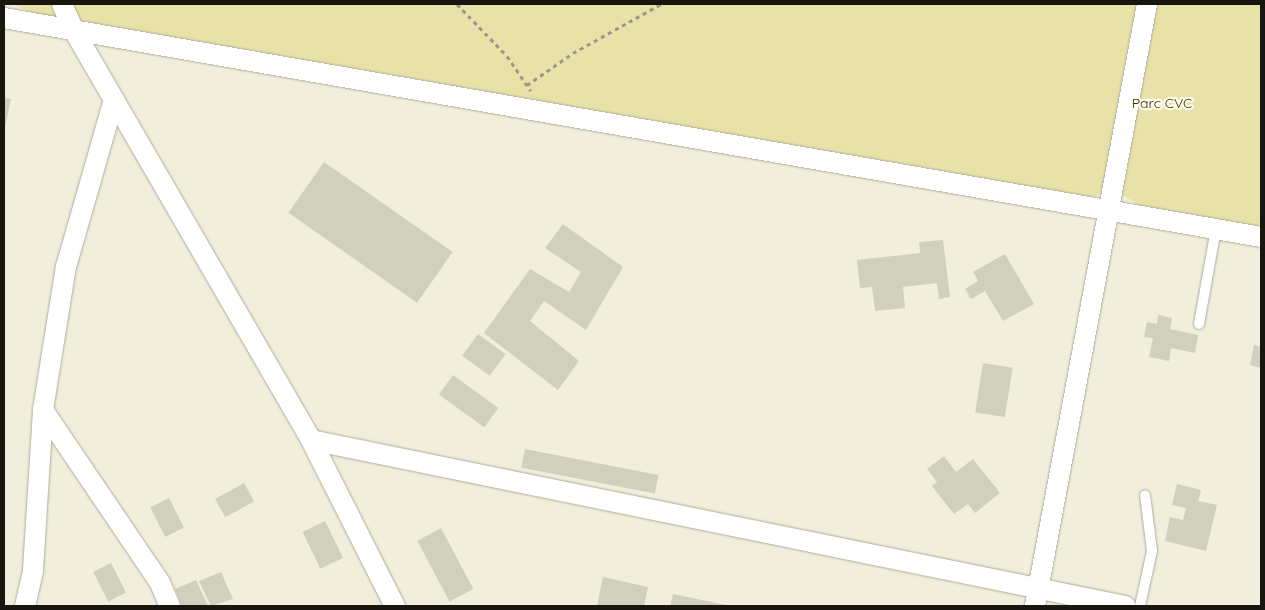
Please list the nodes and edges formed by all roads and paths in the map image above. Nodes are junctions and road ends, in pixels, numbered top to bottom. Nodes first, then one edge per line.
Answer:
1 (62, 4) edge
2 (457, 4) edge
3 (661, 4) edge
4 (1147, 4) edge
5 (4, 18) edge
6 (73, 29) junction
7 (527, 85) junction
8 (114, 100) junction
9 (546, 112) junction
10 (1109, 210) junction
11 (1216, 229) junction
12 (1261, 237) edge
13 (1199, 324) dead end
14 (43, 410) junction
15 (311, 440) junction
16 (1146, 495) dead end
17 (1036, 597) edge
18 (26, 606) edge
19 (170, 606) edge
20 (395, 606) edge
21 (1125, 606) edge
22 (1140, 606) edge

1 - 6 street
2 - 7 path
3 - 7 path
4 - 10 street
5 - 6 street
6 - 8 street
6 - 9 street
7 - 9 path
8 - 14 street
8 - 15 street
9 - 10 street
10 - 11 street
10 - 17 street
11 - 12 street
11 - 13 lane
14 - 18 street
14 - 19 street
15 - 17 street
15 - 20 street
16 - 22 lane
17 - 21 street

